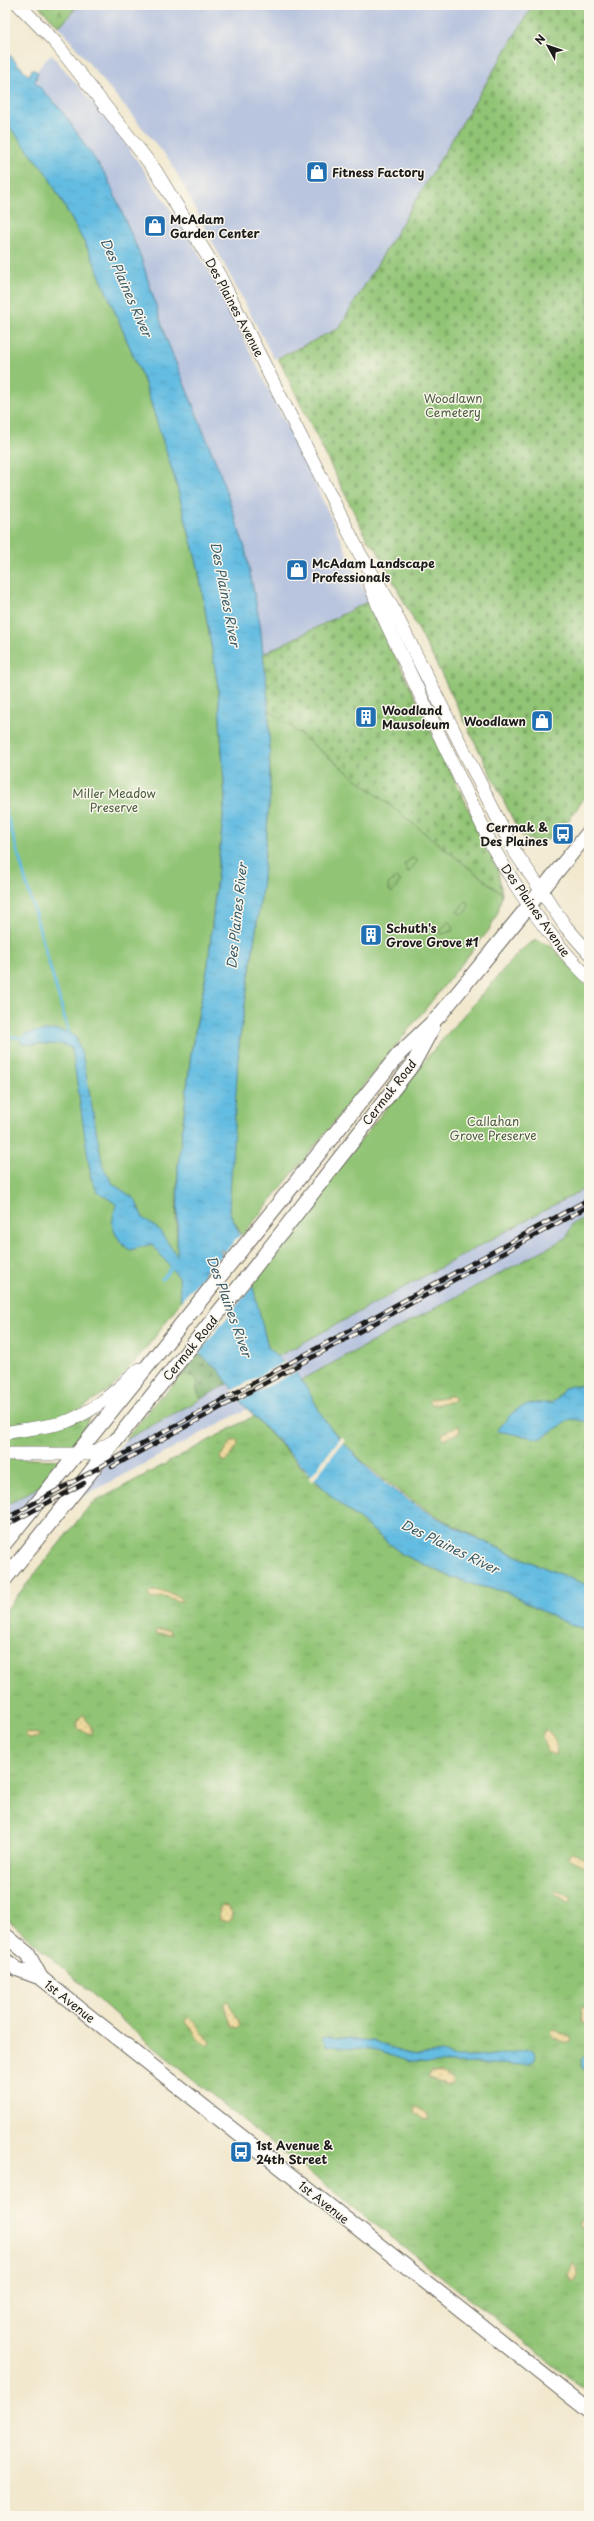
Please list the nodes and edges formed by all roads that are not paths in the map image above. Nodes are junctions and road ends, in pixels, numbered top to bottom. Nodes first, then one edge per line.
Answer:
1 (19, 5) edge
2 (360, 554) junction
3 (589, 832) edge
4 (541, 892) junction
5 (530, 905) junction
6 (589, 953) edge
7 (589, 978) edge
8 (439, 1016) junction
9 (154, 1358) junction
10 (5, 1433) edge
11 (119, 1437) junction
12 (5, 1454) edge
13 (77, 1455) junction
14 (5, 1543) edge
15 (5, 1579) edge
16 (5, 1935) edge
17 (5, 1960) edge
18 (41, 1978) junction
19 (589, 2411) edge

1 - 2 main road, Des Plaines Avenue
2 - 4 main road, Des Plaines Avenue
2 - 5 main road, Des Plaines Avenue
3 - 4 main road, Cermak Road
4 - 5 main road, Cermak Road
4 - 6 main road, Des Plaines Avenue
5 - 7 main road, Des Plaines Avenue
5 - 8 main road, Cermak Road
8 - 9 main road, Cermak Road
8 - 11 main road, Cermak Road
9 - 10 main road
9 - 13 main road, Cermak Road
11 - 13 main road
11 - 15 main road, Cermak Road
12 - 13 main road
13 - 14 main road, Cermak Road
16 - 18 main road, 1st Avenue
17 - 18 main road, 1st Avenue
18 - 19 main road, 1st Avenue

